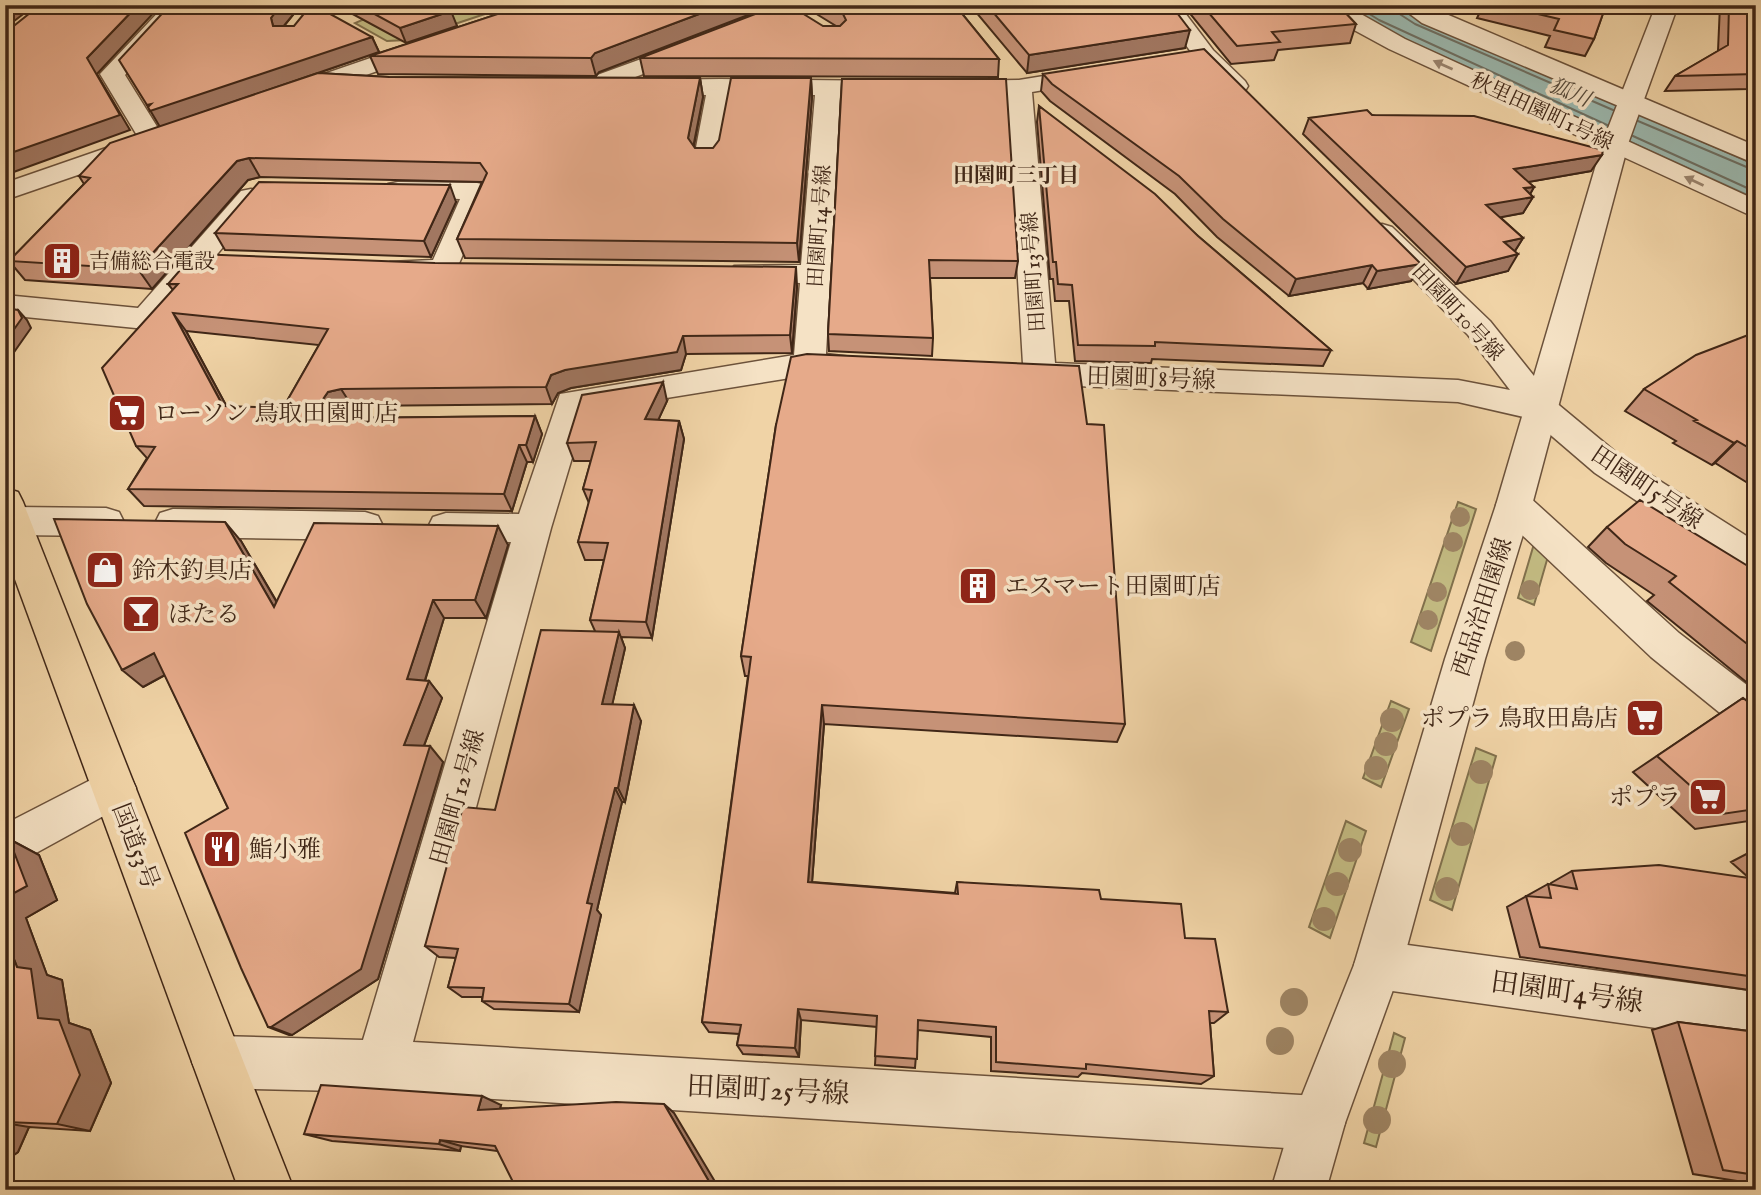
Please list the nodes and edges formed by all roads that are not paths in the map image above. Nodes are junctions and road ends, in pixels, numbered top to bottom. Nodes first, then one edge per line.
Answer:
1 (178, 5) edge
2 (1167, 5) edge
3 (1333, 5) edge
4 (1409, 5) edge
5 (1444, 5) edge
6 (1667, 5) edge
7 (796, 11) edge
8 (726, 34) edge
9 (452, 38) edge
10 (381, 42) dead end
11 (701, 44) edge
12 (403, 54) junction
13 (1120, 71) edge
14 (1011, 76) junction
15 (323, 82) junction
16 (385, 85) edge
17 (1594, 85) junction
18 (720, 86) junction
19 (560, 87) edge
20 (587, 87) junction
21 (828, 88) junction
22 (271, 100) edge
23 (1253, 103) edge
24 (1049, 116) edge
25 (1623, 124) junction
26 (179, 132) edge
27 (153, 141) junction
28 (1756, 156) edge
29 (706, 158) edge
30 (273, 188) edge
31 (368, 189) edge
32 (5, 192) edge
33 (1359, 210) edge
34 (1756, 210) edge
35 (375, 267) edge
36 (719, 273) edge
37 (816, 274) junction
38 (5, 305) edge
39 (809, 364) junction
40 (877, 367) edge
41 (999, 372) edge
42 (1040, 373) junction
43 (1542, 409) junction
44 (1514, 505) junction
45 (9, 511) edge
46 (533, 528) junction
47 (1756, 561) edge
48 (1756, 717) edge
49 (114, 788) junction
50 (5, 848) edge
51 (1378, 965) junction
52 (1756, 1017) edge
53 (218, 1062) junction
54 (381, 1066) junction
55 (1318, 1123) junction
56 (267, 1190) edge
57 (1298, 1190) edge

1 - 27 street
2 - 23 street
25 -> 3 street, 秋里田園町1号線
4 - 17 street
5 - 17 street
6 - 25 street, 西品治田園線
7 - 8 street
9 - 12 street
10 - 12 street
11 - 20 street
12 - 15 street
13 - 14 street
14 - 21 street
14 - 24 street
14 - 42 street, 田園町13号線
15 - 16 street
15 - 22 street
17 - 25 street
18 - 20 street
18 - 21 street
18 - 29 street
19 - 20 street
21 - 37 street, 田園町14号線
25 - 28 street
34 -> 25 street, 秋里田園町1号線
25 - 43 street, 西品治田園線
26 - 27 street
27 - 32 street
30 - 38 street
31 - 35 street
33 - 43 street, 田園町10号線
36 - 37 street
37 - 39 street, 田園町14号線
39 - 40 street
39 - 46 street
41 - 42 street, 田園町8号線
42 - 43 street, 田園町8号線
43 - 44 street, 西品治田園線
43 - 47 street, 田園町5号線
44 - 48 street
44 - 51 street, 西品治田園線
45 - 46 street
45 - 49 highway, 国道53号
46 - 54 street, 田園町12号線
49 - 50 street
49 - 53 highway, 国道53号
51 - 52 street, 田園町4号線
51 - 55 street, 西品治田園線
53 - 54 street, 田園町25号線
53 - 56 highway, 国道53号
54 - 55 street, 田園町25号線
55 - 57 street, 西品治田園線

